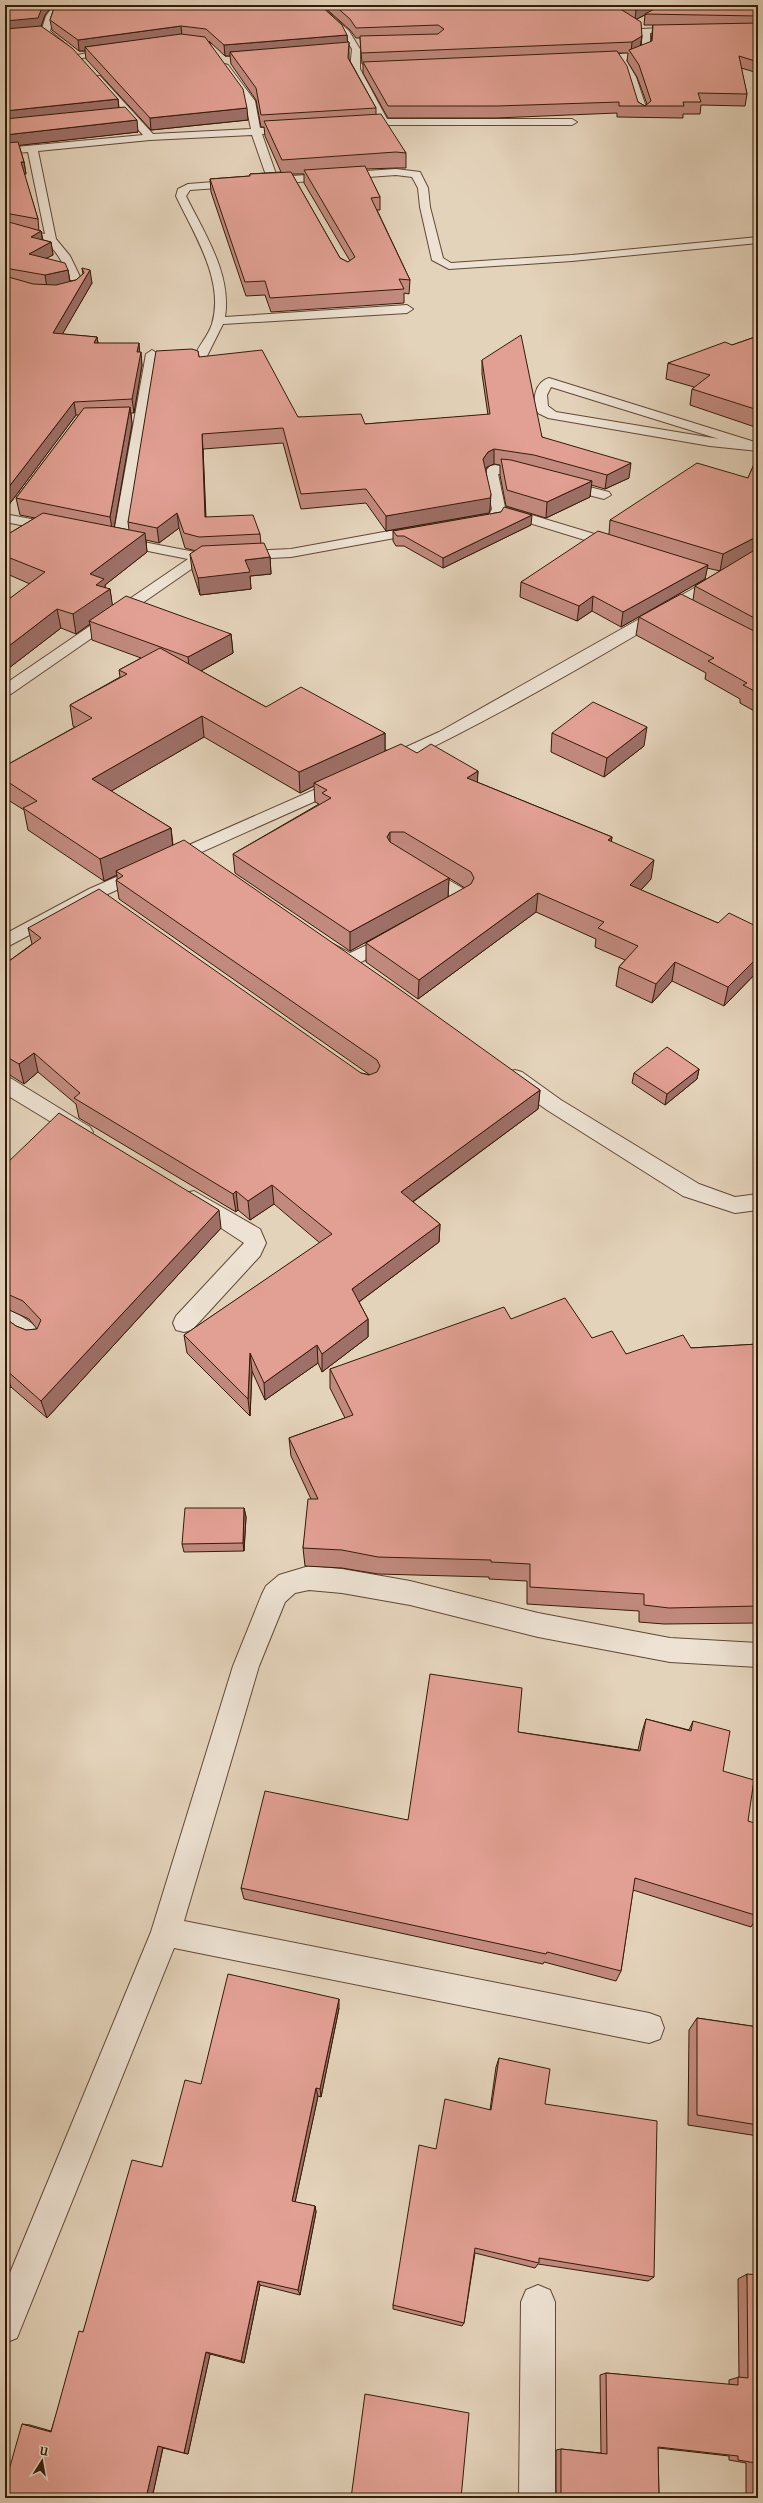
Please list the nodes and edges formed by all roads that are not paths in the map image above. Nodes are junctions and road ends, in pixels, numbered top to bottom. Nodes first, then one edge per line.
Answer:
1 (58, 5) edge
2 (315, 5) edge
3 (634, 26) edge
4 (689, 30) edge
5 (645, 31) junction
6 (368, 43) edge
7 (352, 47) junction
8 (124, 49) edge
9 (77, 56) junction
10 (619, 58) junction
11 (229, 60) edge
12 (579, 60) edge
13 (643, 113) edge
14 (130, 114) junction
15 (116, 115) edge
16 (384, 122) junction
17 (572, 122) dead end
18 (356, 126) edge
19 (302, 129) edge
20 (256, 131) junction
21 (392, 135) edge
22 (150, 136) junction
23 (32, 148) junction
24 (5, 151) edge
25 (408, 161) dead end
26 (416, 174) junction
27 (273, 181) junction
28 (5, 229) edge
29 (51, 238) junction
30 (758, 240) edge
31 (5, 285) edge
32 (407, 309) dead end
33 (219, 321) junction
34 (152, 354) dead end
35 (199, 360) edge
36 (126, 418) edge
37 (141, 418) junction
38 (758, 447) edge
39 (604, 495) dead end
40 (18, 506) edge
41 (499, 509) junction
42 (7, 518) edge
43 (455, 523) edge
44 (43, 525) junction
45 (440, 526) edge
46 (74, 532) edge
47 (24, 535) edge
48 (104, 538) edge
49 (120, 541) junction
50 (632, 550) edge
51 (758, 556) edge
52 (200, 557) junction
53 (5, 691) edge
54 (374, 768) edge
55 (353, 777) edge
56 (410, 864) edge
57 (95, 893) junction
58 (115, 907) edge
59 (429, 918) edge
60 (409, 929) edge
61 (318, 940) edge
62 (5, 942) edge
63 (350, 962) junction
64 (369, 976) edge
65 (496, 1065) edge
66 (5, 1084) edge
67 (98, 1141) edge
68 (178, 1190) edge
69 (758, 1202) edge
70 (5, 1318) edge
71 (184, 1323) dead end
72 (34, 1339) edge
73 (758, 1655) edge
74 (166, 1932) junction
75 (649, 2028) dead end
76 (538, 2302) dead end
77 (5, 2326) edge
78 (537, 2498) edge

1 - 9 street
2 - 7 street
3 - 5 street
4 - 5 street
5 - 10 street
6 - 7 street
7 - 16 street
8 - 9 street
9 - 14 street
10 - 12 street
10 - 13 street
11 - 20 street
14 - 15 street
14 - 22 street
16 - 17 street
16 - 18 street
16 - 21 street
19 - 20 street
20 - 22 street
20 - 27 street
22 - 23 street
23 - 24 street
23 - 29 street
25 - 26 street
26 - 27 street
26 - 30 street
27 - 33 street
28 - 29 street
29 - 31 street
32 - 33 street
33 - 35 street
34 - 37 street
36 - 37 street
37 - 49 street
38 - 38 street
39 - 41 street
40 - 42 street
41 - 43 street
41 - 50 street
42 - 44 street
44 - 46 street
44 - 47 street
45 - 52 street
48 - 49 street
49 - 52 street
51 - 54 street
52 - 53 street
55 - 57 street
56 - 59 street
57 - 58 street
57 - 62 street
60 - 63 street
61 - 63 street
63 - 64 street
65 - 69 street
66 - 67 street
68 - 71 street
70 - 72 street
73 - 74 street
74 - 75 street
74 - 77 street
76 - 78 street

